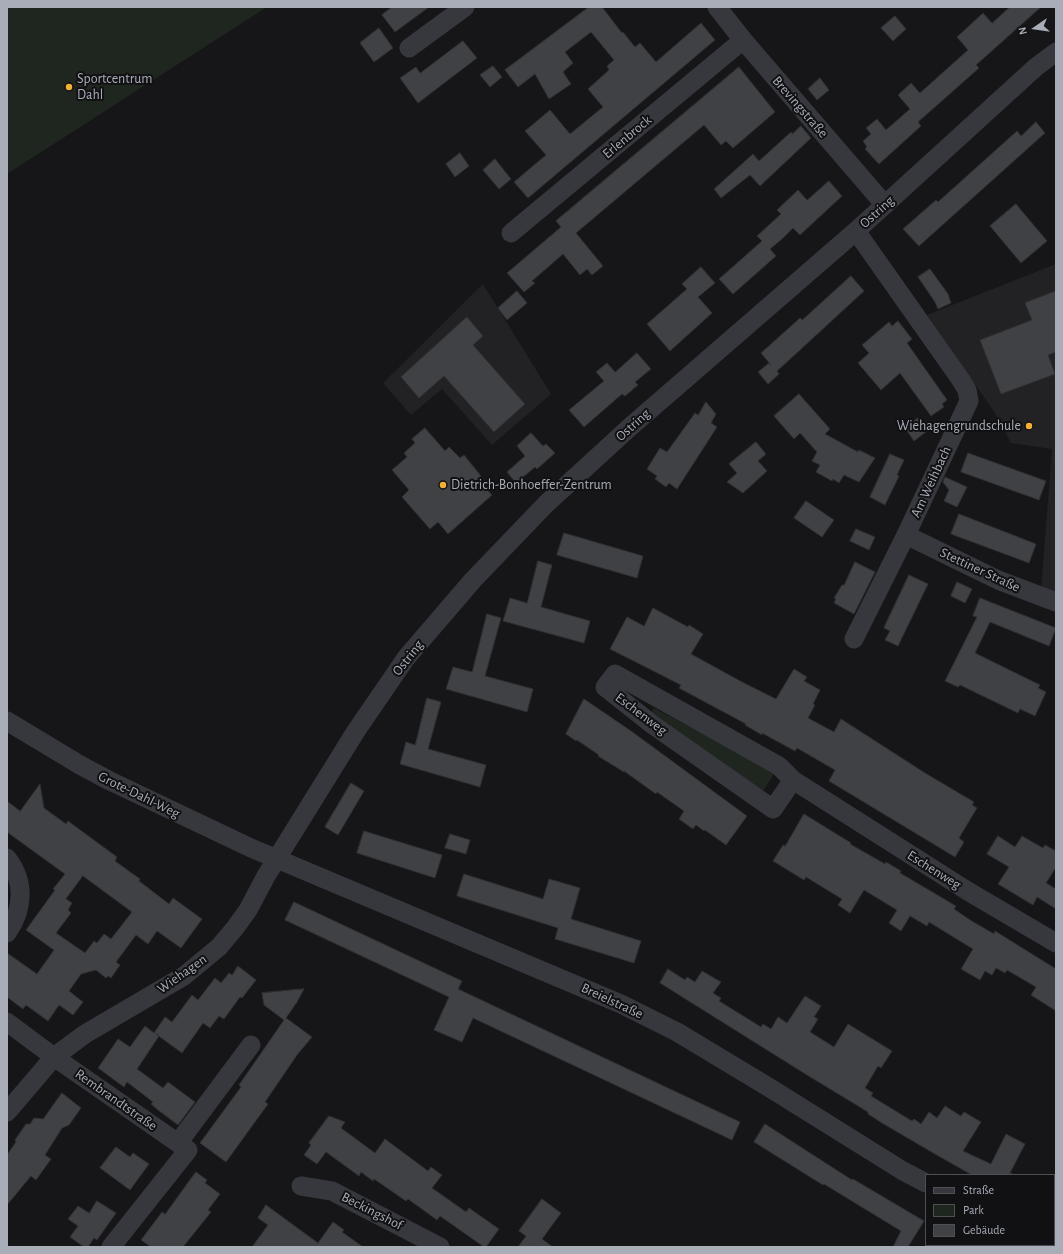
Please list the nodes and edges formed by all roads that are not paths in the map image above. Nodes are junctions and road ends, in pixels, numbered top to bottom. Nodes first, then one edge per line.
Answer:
1 (465, 7) edge
2 (717, 7) edge
3 (743, 40) junction
4 (408, 48) dead end
5 (1056, 52) edge
6 (885, 205) junction
7 (856, 231) junction
8 (511, 233) dead end
9 (906, 535) junction
10 (1056, 602) edge
11 (854, 639) dead end
12 (7, 721) edge
13 (793, 780) junction
14 (7, 858) edge
15 (277, 859) junction
16 (7, 933) edge
17 (1056, 943) edge
18 (7, 1022) edge
19 (251, 1045) dead end
20 (54, 1056) junction
21 (7, 1112) edge
22 (178, 1143) junction
23 (925, 1183) edge
24 (301, 1186) dead end
25 (111, 1247) edge
26 (440, 1247) edge

1 - 4 street
2 - 3 street, Brevingstraße
3 - 6 street, Brevingstraße
3 - 8 street, Erlenbrock
5 - 6 street, Ostring
6 - 7 street, Ostring
7 - 9 street, Am Weihbach
7 - 15 street, Ostring
9 - 10 street, Stettiner Straße
9 - 11 street, Am Weihbach
12 - 15 street, Grote-Dahl-Weg
13 - 13 street, Eschenweg
13 - 17 street, Eschenweg
14 - 16 street
15 - 20 street, Wiehagen
15 - 23 street, Breielstraße
18 - 20 street
19 - 22 street
20 - 21 street, Wiehagen
20 - 22 street, Rembrandtstraße
22 - 25 street
24 - 26 street, Beckingshof

